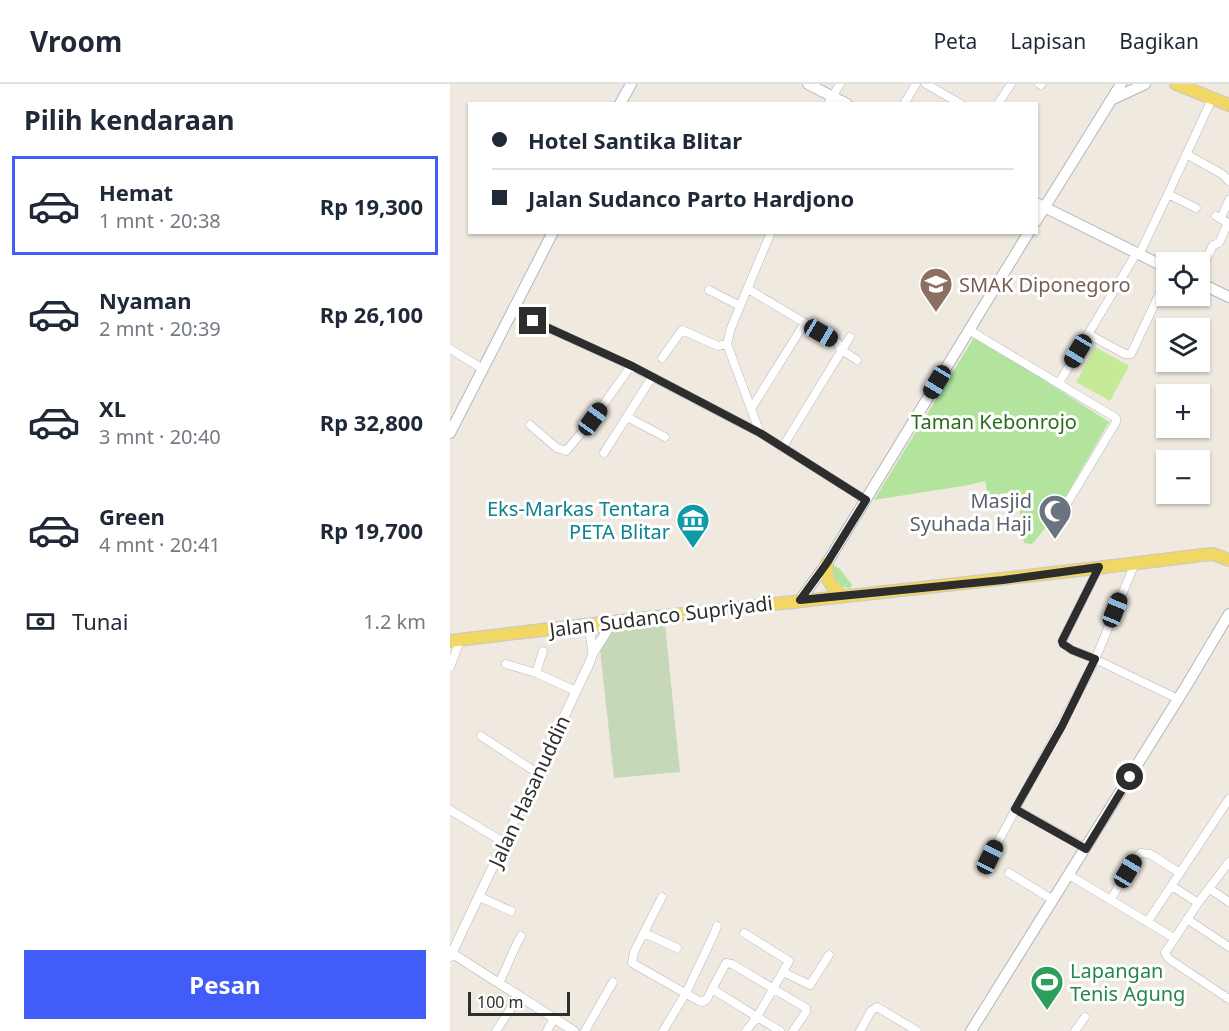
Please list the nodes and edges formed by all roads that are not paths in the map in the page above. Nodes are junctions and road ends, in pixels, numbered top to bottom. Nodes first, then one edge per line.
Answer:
1 (631, 84) edge
2 (808, 84) edge
3 (840, 84) edge
4 (916, 84) edge
5 (926, 84) edge
6 (1011, 84) edge
7 (1121, 84) edge
8 (1145, 84) edge
9 (1176, 84) edge
10 (1212, 99) junction
11 (830, 100) edge
12 (1110, 101) junction
13 (621, 102) edge
14 (905, 102) edge
15 (958, 102) edge
16 (999, 102) edge
17 (1229, 105) edge
18 (1186, 154) junction
19 (1229, 181) edge
20 (1168, 194) junction
21 (1229, 200) edge
22 (1041, 205) edge
23 (1196, 208) dead end
24 (552, 234) edge
25 (770, 234) edge
26 (1028, 234) edge
27 (1210, 252) edge
28 (1138, 254) junction
29 (1156, 263) edge
30 (1210, 288) edge
31 (748, 289) junction
32 (710, 290) dead end
33 (1226, 296) edge
34 (1156, 302) edge
35 (740, 306) junction
36 (514, 312) junction
37 (804, 324) junction
38 (969, 330) junction
39 (1088, 334) junction
40 (849, 337) dead end
41 (727, 344) junction
42 (450, 349) edge
43 (841, 349) junction
44 (662, 358) dead end
45 (857, 360) dead end
46 (632, 366) junction
47 (483, 369) junction
48 (652, 377) junction
49 (1059, 383) junction
50 (751, 409) junction
51 (627, 417) junction
52 (530, 425) dead end
53 (450, 433) edge
54 (760, 433) junction
55 (665, 437) dead end
56 (782, 447) junction
57 (604, 453) dead end
58 (866, 500) junction
59 (1060, 515) dead end
60 (1229, 551) edge
61 (1213, 554) junction
62 (1229, 560) edge
63 (827, 563) junction
64 (1135, 563) junction
65 (1094, 568) junction
66 (842, 596) junction
67 (800, 600) junction
68 (1229, 614) edge
69 (612, 623) junction
70 (589, 625) junction
71 (455, 640) edge
72 (543, 651) dead end
73 (593, 653) junction
74 (1095, 659) junction
75 (506, 664) dead end
76 (450, 667) edge
77 (536, 673) junction
78 (576, 691) junction
79 (1178, 699) junction
80 (481, 736) dead end
81 (537, 773) junction
82 (1229, 799) edge
83 (1015, 809) junction
84 (450, 810) edge
85 (505, 843) junction
86 (1086, 849) junction
87 (990, 857) dead end
88 (1229, 861) edge
89 (1009, 873) dead end
90 (1180, 873) junction
91 (1069, 875) junction
92 (1172, 886) junction
93 (1210, 889) junction
94 (480, 897) junction
95 (662, 897) dead end
96 (1111, 899) junction
97 (1053, 900) junction
98 (1229, 902) edge
99 (1198, 903) junction
100 (512, 911) dead end
101 (1186, 919) junction
102 (1148, 921) junction
103 (717, 926) dead end
104 (644, 933) junction
105 (744, 933) dead end
106 (521, 936) dead end
107 (1174, 938) junction
108 (1229, 947) edge
109 (677, 948) dead end
110 (451, 954) edge
111 (829, 955) dead end
112 (783, 972) junction
113 (613, 981) dead end
114 (499, 983) junction
115 (774, 988) junction
116 (712, 989) junction
117 (519, 996) junction
118 (683, 998) junction
119 (1229, 999) edge
120 (757, 1017) junction
121 (1085, 1017) dead end
122 (554, 1018) junction
123 (496, 1031) edge
124 (547, 1031) edge
125 (574, 1031) edge
126 (585, 1031) edge
127 (663, 1031) edge
128 (746, 1031) edge
129 (780, 1031) edge
130 (793, 1031) edge
131 (860, 1031) edge
132 (917, 1031) edge
133 (971, 1031) edge
134 (1075, 1031) edge

1 - 13 main road
2 - 11 main road
3 - 11 street
4 - 14 street
5 - 15 street
6 - 16 street
7 - 12 main road
8 - 12 main road
9 - 10 main road
10 - 17 main road
10 - 18 street
12 - 22 main road
18 - 19 street
18 - 20 street
20 - 23 street
20 - 28 street
21 - 27 street
22 - 28 main road
24 - 36 main road
25 - 31 street
26 - 38 main road
28 - 29 main road
28 - 39 street
30 - 33 main road
31 - 35 street
31 - 37 street
32 - 35 street
34 - 39 street
35 - 41 street
36 - 46 street
36 - 47 main road
37 - 43 street
37 - 50 street
38 - 49 street
38 - 58 main road
39 - 49 street
40 - 43 street
41 - 44 street
41 - 50 street
42 - 47 street
43 - 45 street
43 - 56 street
46 - 48 street
46 - 52 street
47 - 53 main road
48 - 51 street
48 - 54 street
49 - 59 street
50 - 54 street
51 - 55 street
51 - 57 street
54 - 56 street
56 - 58 street
58 - 63 main road
60 - 61 main road
61 - 62 main road, Jalan Sudanco Supriyadi
61 - 64 main road, Jalan Sudanco Supriyadi
63 - 66 main road
63 - 67 main road
64 - 65 main road, Jalan Sudanco Supriyadi
64 - 74 street
65 - 66 main road, Jalan Sudanco Supriyadi
65 - 74 street
66 - 67 main road, Jalan Sudanco Supriyadi
67 - 69 main road, Jalan Sudanco Supriyadi
68 - 79 main road
69 - 70 main road, Jalan Sudanco Supriyadi
69 - 73 street, Jalan Hasanuddin
70 - 71 main road, Jalan Sudanco Supriyadi
70 - 73 street
71 - 76 street
72 - 77 street
73 - 78 street, Jalan Hasanuddin
74 - 79 street
74 - 83 street
75 - 77 street
77 - 78 street
78 - 81 street, Jalan Hasanuddin
79 - 86 main road
80 - 81 street
81 - 85 street, Jalan Hasanuddin
82 - 90 street
83 - 86 street
83 - 87 street
84 - 85 street
85 - 94 street, Jalan Hasanuddin
86 - 91 main road
88 - 93 street
89 - 97 street
90 - 92 street
90 - 96 street
91 - 96 street
91 - 97 main road
92 - 99 street
92 - 102 street
93 - 98 street
93 - 99 street
94 - 100 street
94 - 110 street, Jalan Hasanuddin
95 - 104 street
96 - 102 street
97 - 133 main road
99 - 101 street
101 - 107 street
101 - 108 street
102 - 107 street
103 - 118 street
104 - 109 street
104 - 118 street
105 - 112 street
106 - 114 street
107 - 119 street
110 - 114 street
111 - 112 street
112 - 115 street
113 - 126 street
114 - 117 street
115 - 116 street
115 - 120 street
115 - 130 street
116 - 118 street
116 - 120 street
117 - 122 street
117 - 123 street
118 - 127 street
120 - 128 street
120 - 129 street
121 - 134 street
122 - 124 street
122 - 125 street
131 - 132 street

